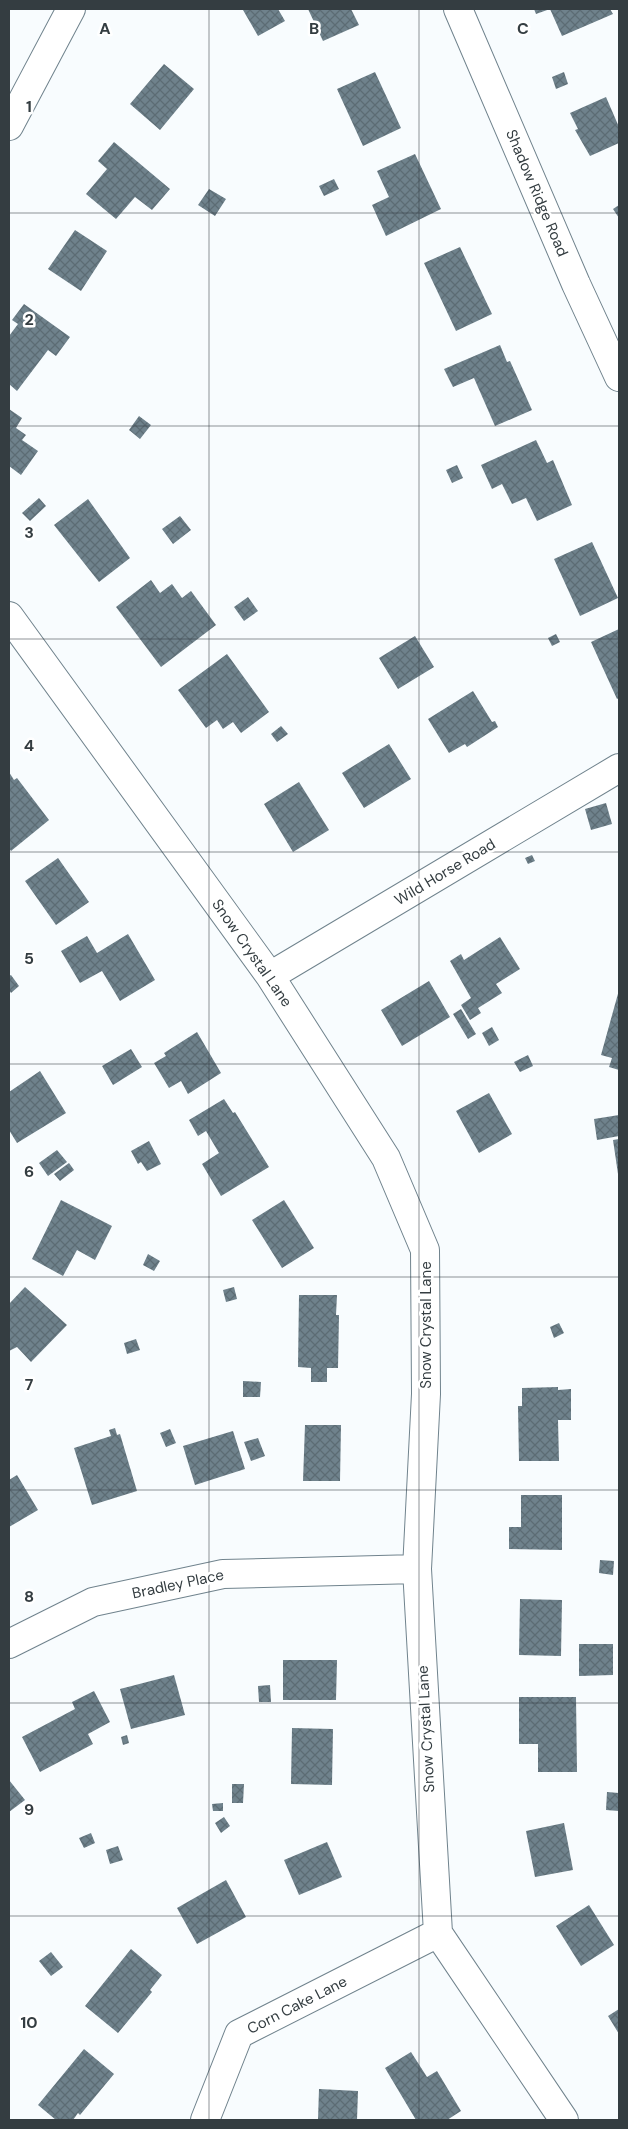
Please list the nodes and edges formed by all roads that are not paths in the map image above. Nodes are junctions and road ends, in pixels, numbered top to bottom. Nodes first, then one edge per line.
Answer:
1 (71, 9) edge
2 (458, 9) edge
3 (9, 126) edge
4 (619, 377) edge
5 (9, 616) edge
6 (619, 768) edge
7 (270, 976) junction
8 (417, 1569) junction
9 (9, 1644) edge
10 (438, 1933) junction
11 (205, 2120) edge
12 (564, 2120) edge

1 - 3 street
2 - 4 street, Shadow Ridge Road
5 - 7 street, Snow Crystal Lane
6 - 7 street, Wild Horse Road
7 - 8 street, Snow Crystal Lane
8 - 9 street, Bradley Place
8 - 10 street, Snow Crystal Lane
10 - 11 street, Corn Cake Lane
10 - 12 street

